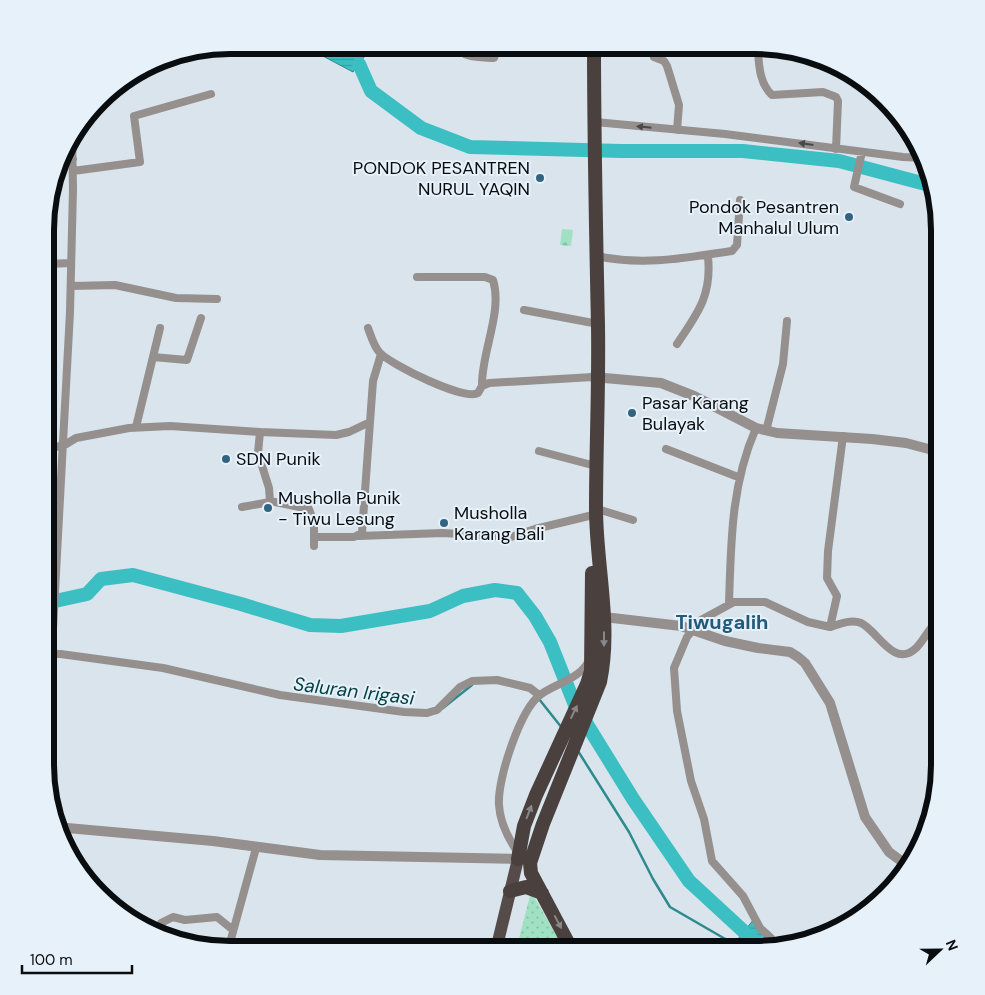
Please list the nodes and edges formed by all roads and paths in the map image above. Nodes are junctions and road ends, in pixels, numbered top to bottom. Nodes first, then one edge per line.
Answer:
1 (465, 54) edge
2 (495, 54) edge
3 (590, 54) edge
4 (594, 54) edge
5 (758, 54) edge
6 (654, 57) dead end
7 (211, 94) dead end
8 (595, 122) junction
9 (677, 130) junction
10 (594, 138) junction
11 (836, 148) junction
12 (73, 151) edge
13 (862, 152) junction
14 (916, 157) edge
15 (73, 159) junction
16 (68, 160) edge
17 (595, 167) junction
18 (73, 171) junction
19 (740, 200) dead end
20 (900, 204) dead end
21 (596, 256) junction
22 (708, 257) junction
23 (70, 263) junction
24 (54, 264) edge
25 (417, 277) dead end
26 (71, 286) junction
27 (217, 300) dead end
28 (524, 310) dead end
29 (201, 318) dead end
30 (787, 321) dead end
31 (593, 322) junction
32 (160, 328) dead end
33 (368, 328) dead end
34 (677, 344) dead end
35 (381, 354) junction
36 (153, 357) junction
37 (595, 378) junction
38 (482, 386) junction
39 (370, 422) junction
40 (136, 428) junction
41 (761, 429) junction
42 (260, 432) junction
43 (843, 436) junction
44 (63, 446) junction
45 (54, 447) edge
46 (666, 449) dead end
47 (931, 450) edge
48 (539, 451) dead end
49 (592, 465) junction
50 (738, 477) junction
51 (270, 502) junction
52 (242, 507) dead end
53 (594, 511) junction
54 (633, 520) dead end
55 (359, 536) junction
56 (315, 537) junction
57 (314, 546) dead end
58 (729, 604) junction
59 (604, 618) junction
60 (931, 625) edge
61 (830, 627) junction
62 (54, 630) edge
63 (692, 630) junction
64 (592, 648) junction
65 (54, 654) edge
66 (592, 687) junction
67 (539, 696) junction
68 (566, 744) junction
69 (65, 828) edge
70 (256, 848) junction
71 (518, 857) junction
72 (903, 862) edge
73 (510, 891) junction
74 (542, 893) junction
75 (159, 927) edge
76 (233, 930) junction
77 (771, 938) dead end
78 (230, 941) edge
79 (498, 941) edge
80 (567, 941) edge

1 - 2 street
3 - 10 highway
4 - 8 highway
5 - 11 street
6 - 9 street
7 - 18 street
9 -> 8 street
8 - 10 highway
11 -> 9 street
10 - 17 highway
11 - 13 street
12 - 15 street
13 - 14 street
13 - 20 street
15 - 16 street
15 - 18 street
17 - 21 highway
17 - 31 highway
18 - 23 street
19 - 22 street
21 - 22 street
21 - 37 highway
22 - 34 street
23 - 24 street
23 - 26 street
25 - 38 street
26 - 27 street
26 - 44 street
28 - 31 street
29 - 36 street
30 - 41 street
31 - 37 highway
32 - 36 street
33 - 35 street
35 - 38 street
35 - 39 street
36 - 40 street
37 - 38 street
37 - 41 street
37 - 49 highway
37 - 53 highway
39 - 42 street
39 - 55 street
40 - 42 street
40 - 44 street
41 - 43 street
41 - 50 street
42 - 51 street
43 - 47 street
43 - 61 street
44 - 45 street
44 - 62 street
46 - 50 street
48 - 49 street
49 - 53 highway
50 - 58 street
51 - 52 street
51 - 56 street
53 - 54 street
53 - 55 street
53 - 59 highway
53 - 64 highway
55 - 56 street
56 - 57 street
58 - 61 street
58 - 63 street
59 - 63 street
59 -> 66 highway
60 - 61 street
63 - 72 street
63 - 77 street
64 - 66 highway
64 - 67 street
65 - 67 street
66 - 68 highway
67 - 71 street
71 -> 68 highway
68 - 74 highway
69 - 70 street
70 - 71 street
70 - 76 street
71 - 73 main road
73 - 74 highway
73 - 79 main road
74 -> 80 highway
75 - 76 street
76 - 78 street

